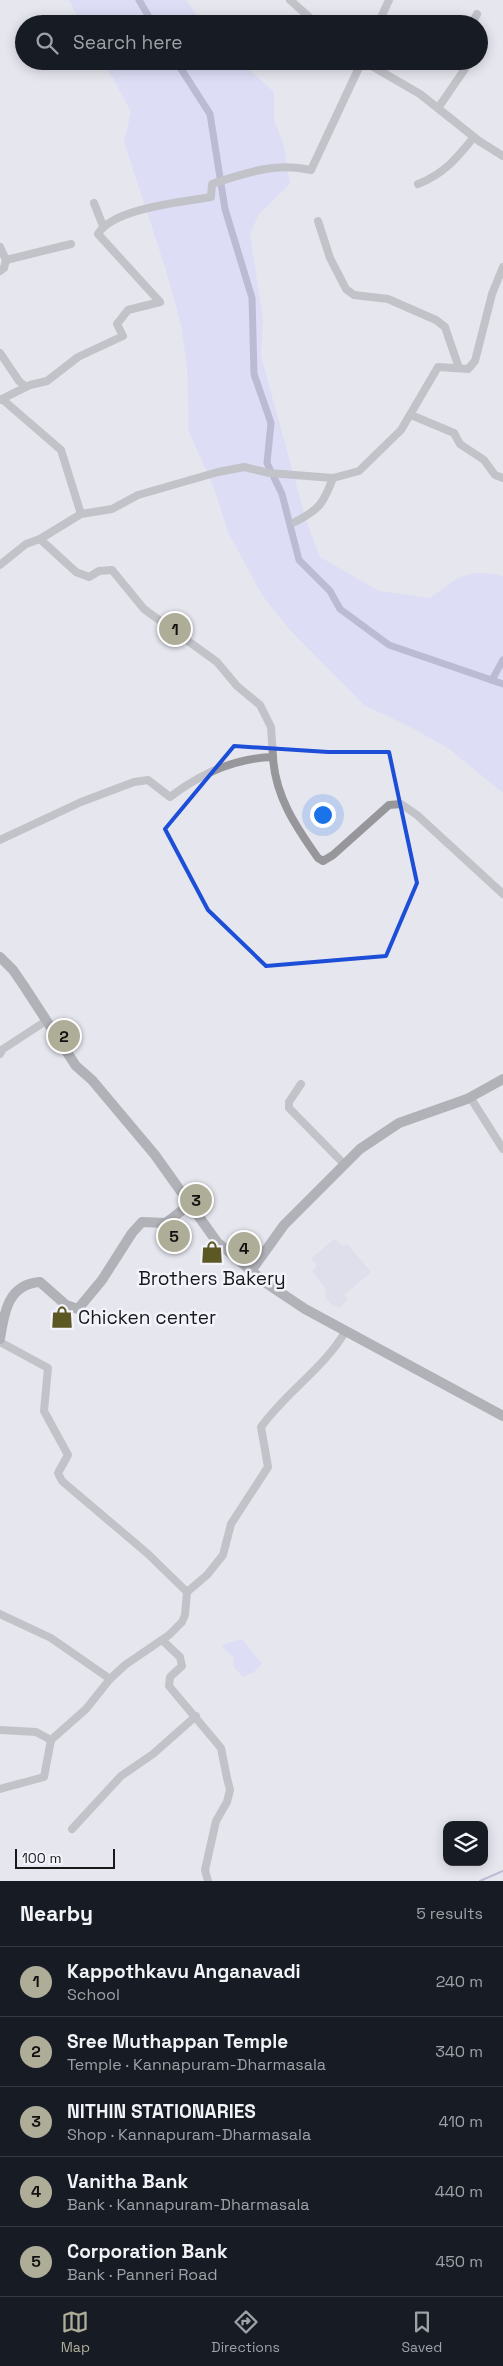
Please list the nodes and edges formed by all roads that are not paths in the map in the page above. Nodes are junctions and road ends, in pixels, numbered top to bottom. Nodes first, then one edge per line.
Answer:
1 (290, 0) edge
2 (389, 0) edge
3 (307, 15) edge
4 (382, 15) edge
5 (358, 70) edge
6 (378, 70) edge
7 (464, 70) edge
8 (438, 108) junction
9 (474, 137) junction
10 (503, 156) edge
11 (418, 184) dead end
12 (94, 202) dead end
13 (318, 221) dead end
14 (103, 226) junction
15 (71, 244) dead end
16 (0, 247) edge
17 (6, 260) junction
18 (503, 267) edge
19 (0, 271) edge
20 (0, 353) edge
21 (459, 368) junction
22 (26, 387) junction
23 (1, 400) edge
24 (411, 415) junction
25 (333, 478) junction
26 (503, 478) edge
27 (81, 514) junction
28 (295, 522) dead end
29 (40, 538) junction
30 (0, 565) edge
31 (273, 757) junction
32 (0, 840) edge
33 (503, 894) edge
34 (0, 957) edge
35 (46, 1021) junction
36 (0, 1054) edge
37 (503, 1079) edge
38 (301, 1084) dead end
39 (470, 1097) junction
40 (503, 1149) edge
41 (345, 1165) junction
42 (189, 1205) junction
43 (251, 1271) junction
44 (346, 1332) junction
45 (0, 1340) edge
46 (503, 1416) edge
47 (187, 1592) junction
48 (0, 1614) edge
49 (162, 1640) junction
50 (110, 1678) junction
51 (196, 1716) junction
52 (0, 1730) edge
53 (51, 1740) junction
54 (0, 1790) edge
55 (72, 1829) dead end
56 (208, 1881) edge

1 - 3 street
2 - 4 street
5 - 14 street
6 - 8 street
7 - 8 street
8 - 9 street
9 - 10 street
9 - 11 street
12 - 14 street
13 - 21 street
14 - 22 street
15 - 17 street
16 - 17 street
17 - 19 street
18 - 21 street
20 - 22 street
21 - 24 street
22 - 23 street
23 - 27 street
24 - 25 street
24 - 26 street
25 - 27 street
25 - 28 street
27 - 29 street
29 - 30 street
29 - 31 street
31 - 32 street
31 - 33 street
34 - 35 main road
35 - 36 street
35 - 42 main road
37 - 39 main road
38 - 41 street
39 - 40 street
39 - 41 main road
41 - 43 main road
42 - 43 main road
42 - 45 main road
43 - 44 main road
44 - 46 main road
44 - 47 street
45 - 47 street
47 - 49 street
48 - 50 street
49 - 50 street
49 - 51 street
50 - 53 street
51 - 55 street
51 - 56 street
52 - 53 street
53 - 54 street

